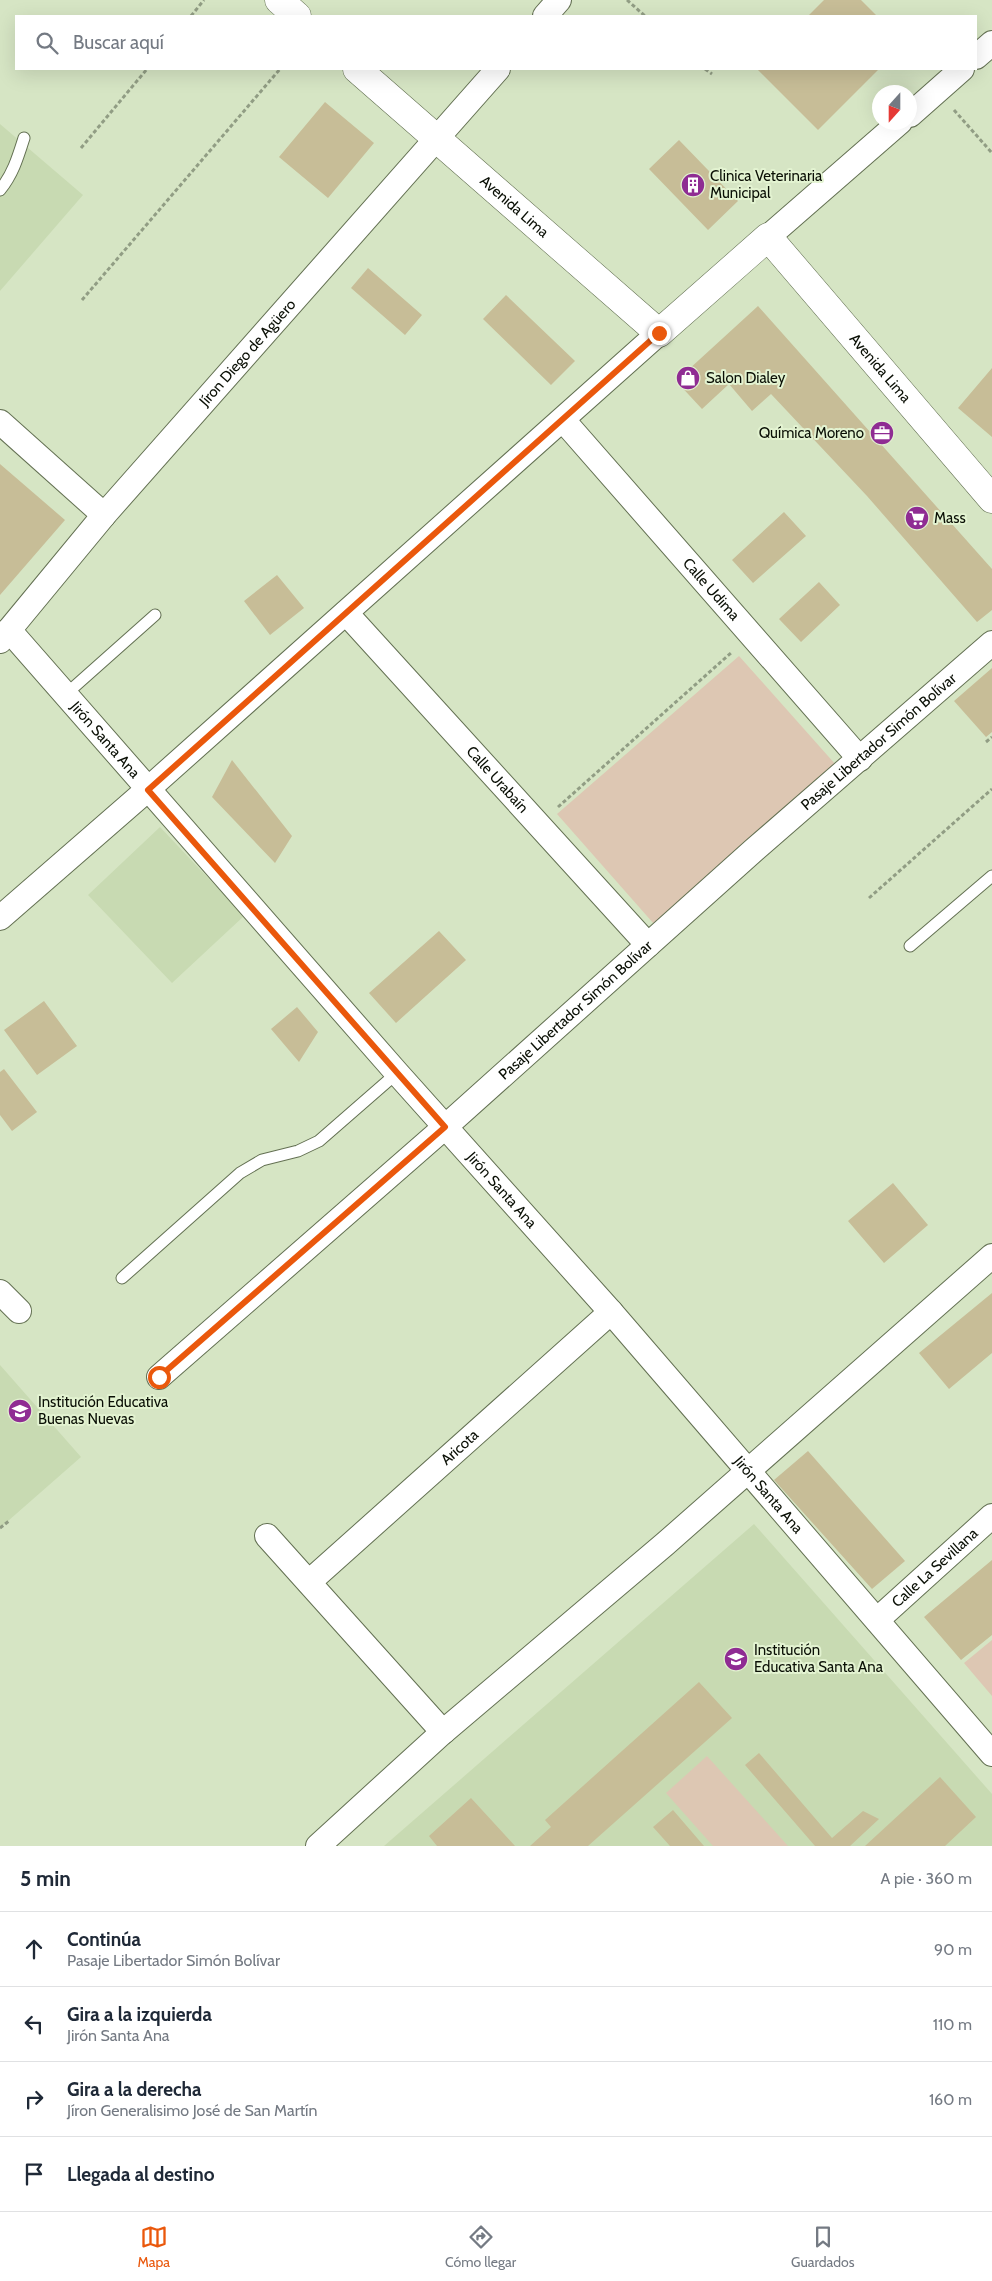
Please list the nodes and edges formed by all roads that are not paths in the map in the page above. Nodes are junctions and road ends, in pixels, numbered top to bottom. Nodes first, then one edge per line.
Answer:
1 (279, 0) edge
2 (559, 0) edge
3 (296, 15) edge
4 (545, 15) edge
5 (992, 43) edge
6 (977, 56) edge
7 (358, 70) edge
8 (497, 70) edge
9 (961, 70) edge
10 (917, 109) edge
11 (891, 130) edge
12 (24, 138) dead end
13 (437, 138) junction
14 (0, 190) edge
15 (768, 237) junction
16 (659, 333) junction
17 (563, 420) junction
18 (0, 422) edge
19 (992, 498) edge
20 (104, 515) junction
21 (346, 613) junction
22 (155, 615) dead end
23 (4, 636) edge
24 (992, 643) edge
25 (65, 695) junction
26 (860, 759) junction
27 (148, 790) junction
28 (992, 876) edge
29 (0, 918) edge
30 (648, 945) junction
31 (910, 946) dead end
32 (397, 1073) junction
33 (445, 1127) junction
34 (992, 1256) edge
35 (122, 1278) dead end
36 (0, 1292) edge
37 (19, 1311) dead end
38 (611, 1312) junction
39 (159, 1377) dead end
40 (747, 1471) junction
41 (992, 1516) edge
42 (267, 1536) dead end
43 (309, 1582) junction
44 (877, 1620) junction
45 (443, 1732) junction
46 (992, 1754) edge
47 (318, 1846) edge

1 - 3 street
2 - 4 street
5 - 6 street
7 - 13 street, Avenida Lima
8 - 13 street, Jíron Diego de Agüero
9 - 10 street
11 - 15 street
12 - 14 lane
13 - 16 street, Avenida Lima
13 - 20 street, Jíron Diego de Agüero
15 - 16 street
15 - 19 street, Avenida Lima
16 - 17 street
17 - 21 street
17 - 26 street, Calle Udima
18 - 20 street
20 - 23 street, Jíron Diego de Agüero
21 - 27 street
21 - 30 street, Calle Urabaín
22 - 25 lane
23 - 25 street, Jirón Santa Ana
24 - 26 street, Pasaje Libertador Simón Bolívar
25 - 27 street, Jirón Santa Ana
26 - 30 street, Pasaje Libertador Simón Bolívar
27 - 29 street
27 - 32 street, Jirón Santa Ana
28 - 31 lane
30 - 33 street, Pasaje Libertador Simón Bolívar
32 - 33 street, Jirón Santa Ana
32 - 35 lane
33 - 38 street, Jirón Santa Ana
33 - 39 street, Pasaje Libertador Simón Bolívar
34 - 40 street
36 - 37 street
38 - 40 street, Jirón Santa Ana
38 - 43 street, Aricota
40 - 44 street, Jirón Santa Ana
40 - 45 street
41 - 44 street, Calle La Sevillana
42 - 43 street
43 - 45 street
44 - 46 street, Jirón Santa Ana
45 - 47 street

